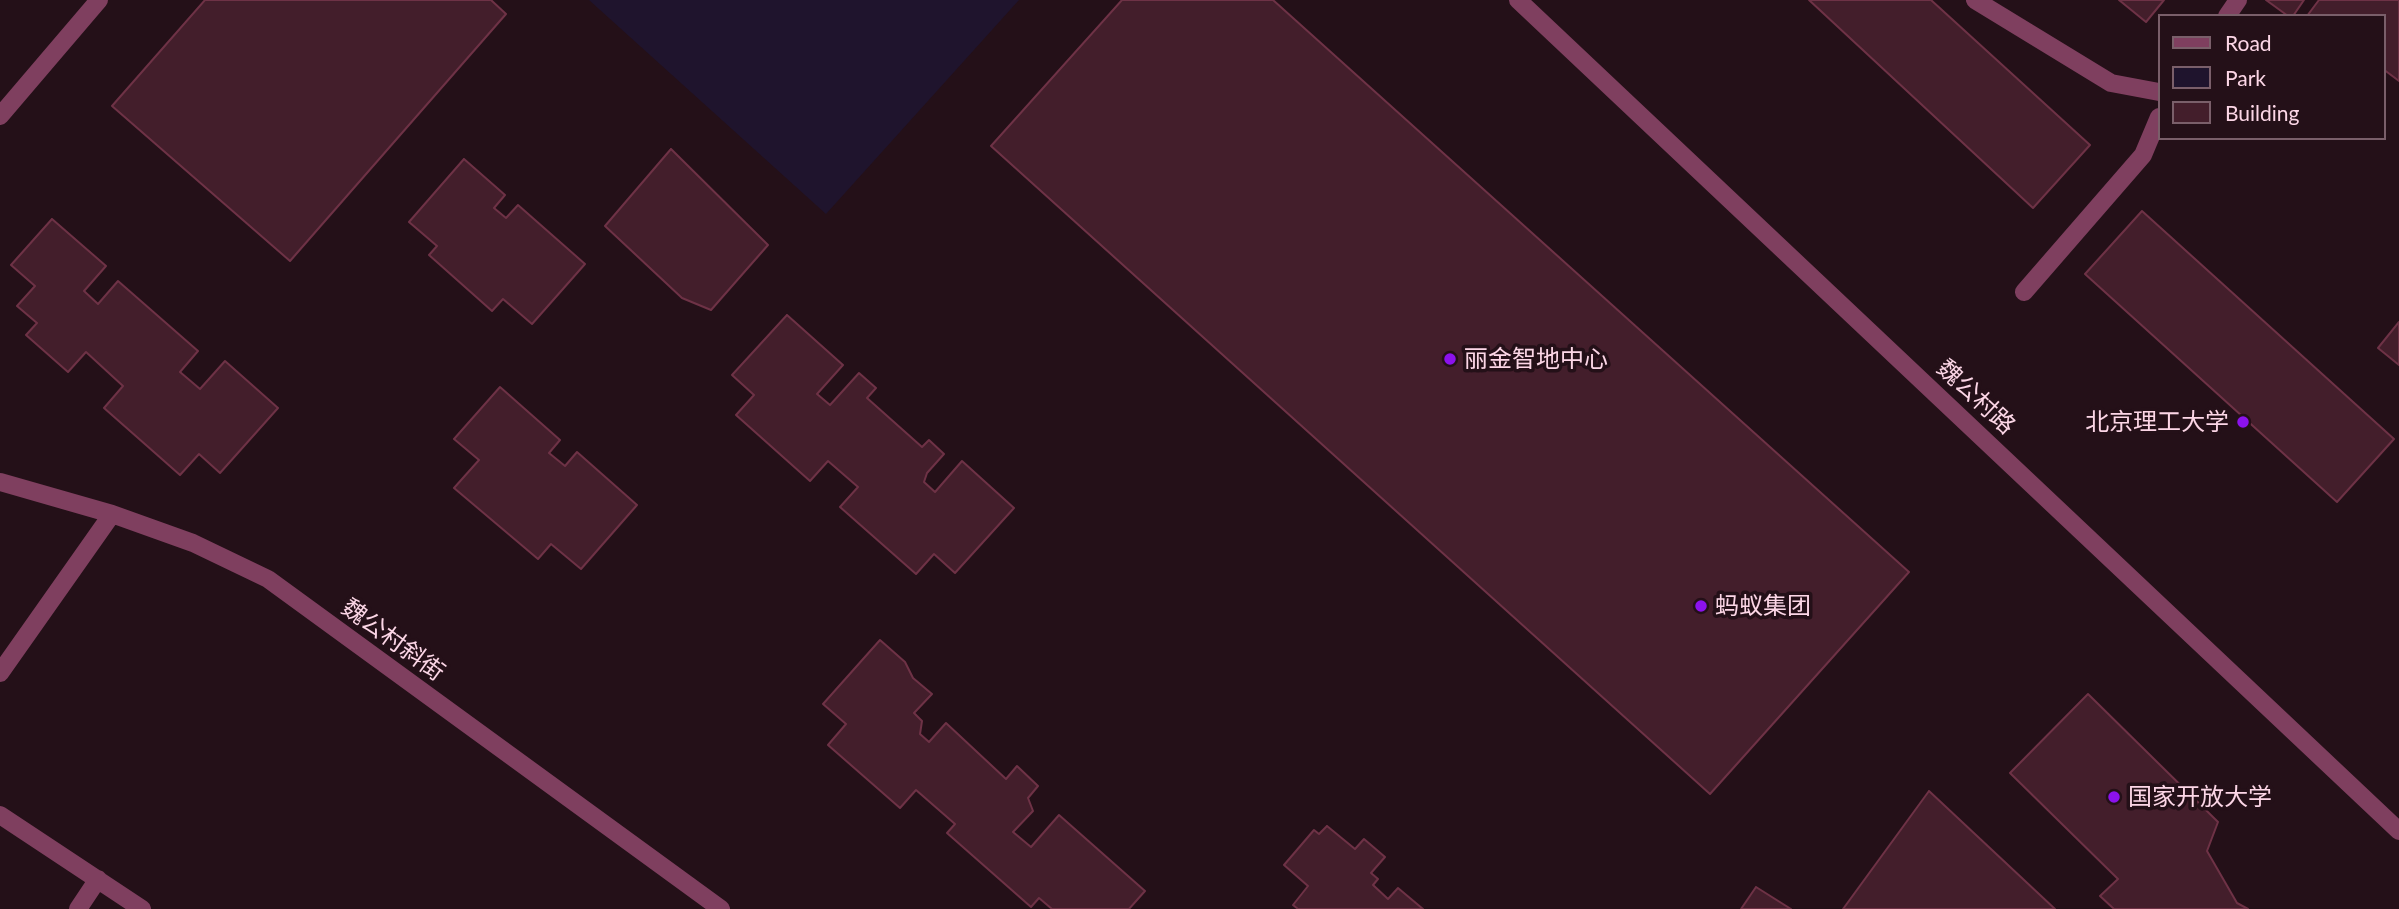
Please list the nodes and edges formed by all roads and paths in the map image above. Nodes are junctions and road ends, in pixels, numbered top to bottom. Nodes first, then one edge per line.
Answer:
1 (99, 0) edge
2 (1518, 0) edge
3 (1975, 0) edge
4 (2158, 92) edge
5 (0, 116) edge
6 (2158, 119) edge
7 (2024, 292) dead end
8 (0, 482) edge
9 (111, 514) junction
10 (0, 673) edge
11 (0, 815) edge
12 (2399, 831) edge
13 (98, 879) junction
14 (78, 909) edge
15 (142, 909) edge
16 (721, 909) edge

1 - 5 street
2 - 12 street, 魏公村路
3 - 4 street
6 - 7 street
8 - 9 street, 魏公村斜街
9 - 10 street
9 - 16 street, 魏公村斜街
11 - 13 street
13 - 14 street
13 - 15 street

